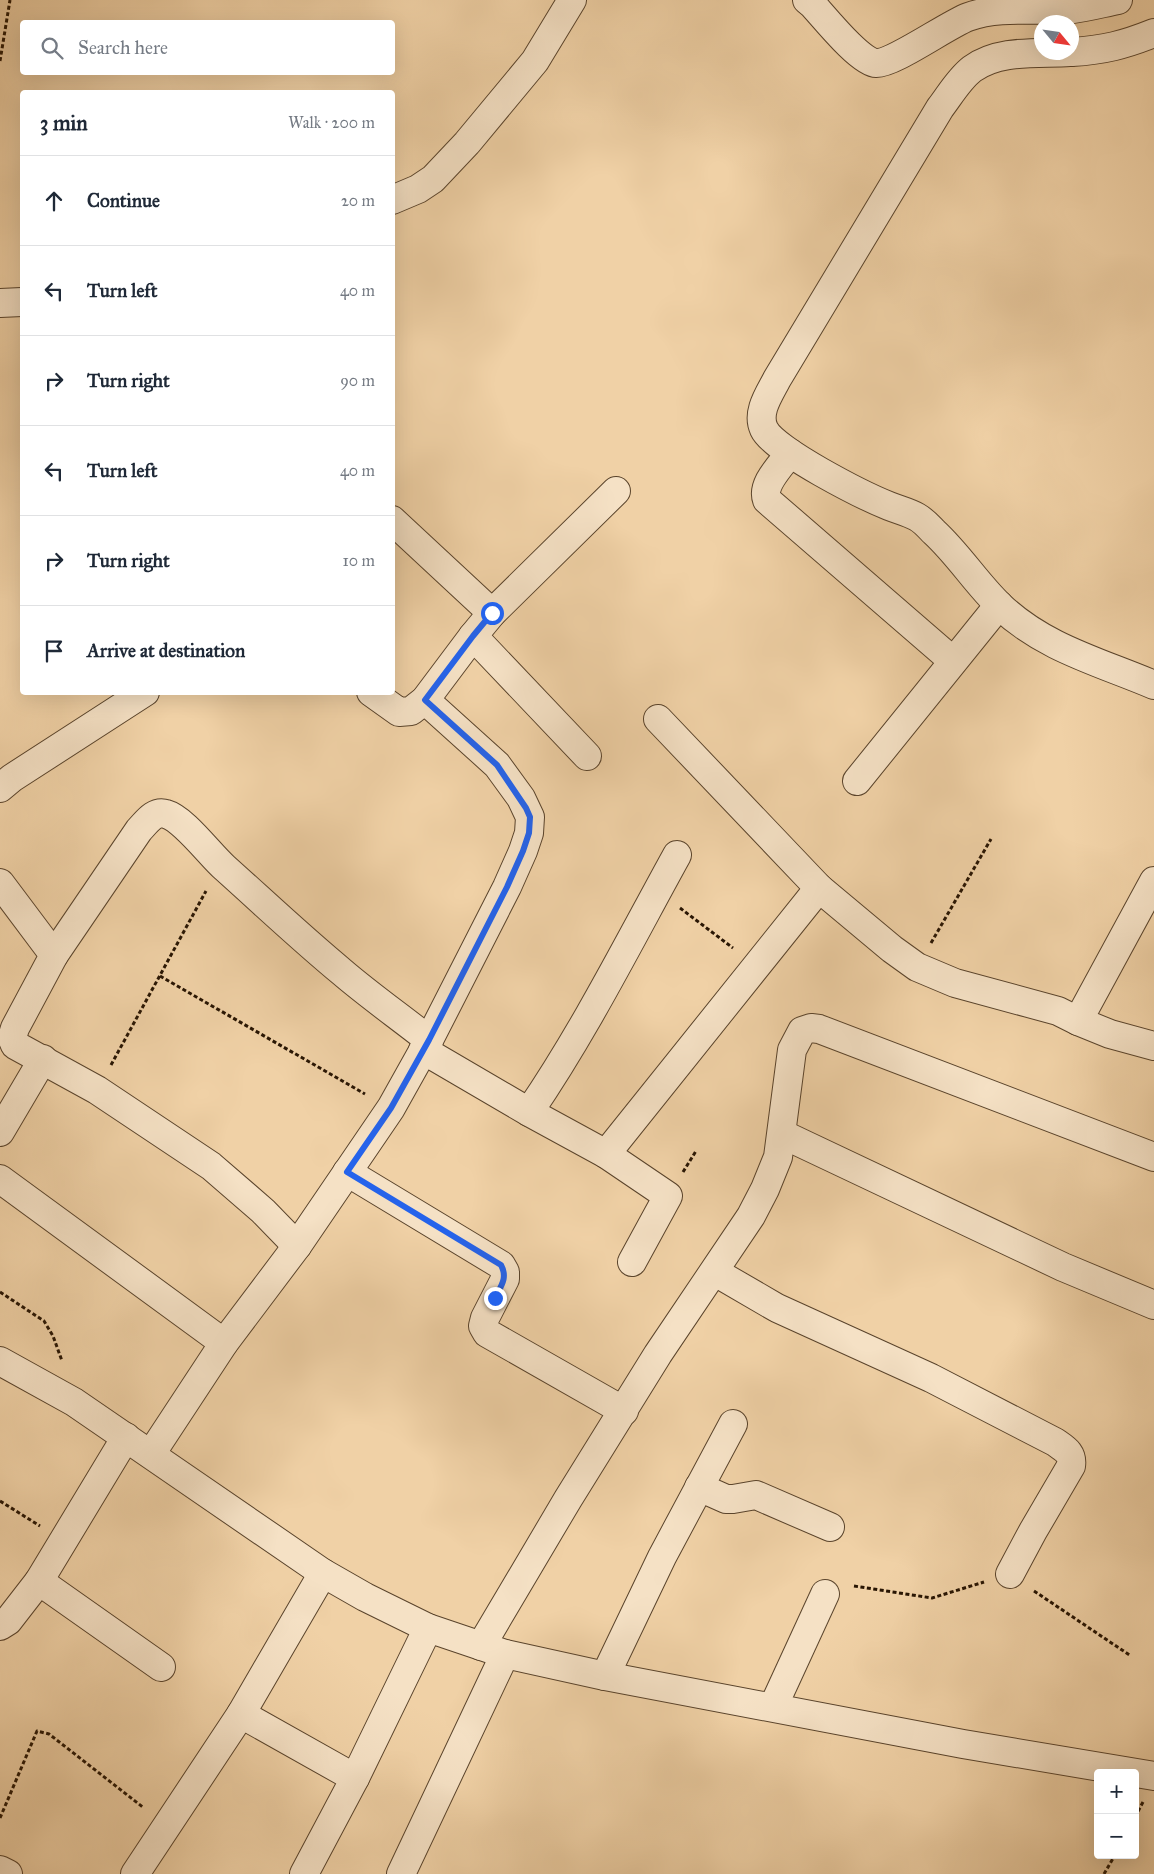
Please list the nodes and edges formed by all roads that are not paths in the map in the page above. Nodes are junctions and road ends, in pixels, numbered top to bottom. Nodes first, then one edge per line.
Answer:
1 (572, 0) edge
2 (807, 0) edge
3 (1118, 0) edge
4 (1154, 33) edge
5 (1079, 52) edge
6 (1034, 54) edge
7 (395, 199) edge
8 (20, 302) edge
9 (0, 303) edge
10 (790, 453) junction
11 (616, 491) dead end
12 (395, 523) edge
13 (999, 605) junction
14 (492, 613) junction
15 (473, 636) junction
16 (953, 661) junction
17 (1154, 685) edge
18 (140, 695) edge
19 (375, 695) edge
20 (425, 700) junction
21 (658, 719) dead end
22 (587, 756) dead end
23 (857, 781) dead end
24 (0, 788) edge
25 (677, 855) dead end
26 (1154, 881) edge
27 (0, 882) edge
28 (820, 888) junction
29 (54, 955) junction
30 (1078, 1021) junction
31 (426, 1045) junction
32 (1154, 1046) edge
33 (43, 1059) junction
34 (529, 1112) junction
35 (0, 1132) edge
36 (782, 1134) junction
37 (606, 1154) junction
38 (1154, 1157) edge
39 (347, 1172) junction
40 (0, 1179) edge
41 (297, 1246) junction
42 (632, 1262) dead end
43 (715, 1272) junction
44 (1154, 1305) edge
45 (224, 1343) junction
46 (0, 1361) edge
47 (624, 1411) junction
48 (733, 1424) dead end
49 (126, 1437) junction
50 (151, 1454) junction
51 (700, 1487) junction
52 (830, 1527) dead end
53 (323, 1573) junction
54 (1010, 1574) road end
55 (39, 1581) junction
56 (826, 1594) road end
57 (0, 1626) edge
58 (428, 1628) junction
59 (493, 1650) junction
60 (162, 1667) dead end
61 (604, 1676) junction
62 (773, 1707) junction
63 (241, 1714) junction
64 (1154, 1776) edge
65 (355, 1778) junction
66 (0, 1870) edge
67 (8, 1874) edge
68 (135, 1874) edge
69 (304, 1874) edge
70 (401, 1874) edge

1 - 7 street
2 - 3 street
4 - 5 street
6 - 10 street
8 - 9 street
10 - 13 street
10 - 16 street
11 - 14 street
12 - 14 street
13 - 16 street
13 - 17 street
14 - 15 street
15 - 20 street
15 - 22 street
16 - 23 street
18 - 24 street
19 - 20 street
20 - 31 street
21 - 28 street
25 - 34 street
26 - 30 street
27 - 29 street
28 - 30 street
28 - 37 street
29 - 31 street
29 - 33 street
30 - 32 street
31 - 34 street
31 - 39 street
33 - 35 street
33 - 41 street
34 - 37 street
36 - 38 street
36 - 43 street
36 - 44 street
37 - 42 street
39 - 41 street
39 - 47 street
40 - 45 street
41 - 45 street
43 - 47 street
43 - 54 street
45 - 50 street
46 - 49 street
47 - 59 street
48 - 51 street
49 - 50 street
49 - 55 street
50 - 53 street
51 - 52 street
51 - 61 street
53 - 58 street
53 - 63 street
55 - 57 street
55 - 60 street
56 - 62 street
58 - 59 street
58 - 65 street
59 - 61 street
59 - 70 street
61 - 62 street
62 - 64 street
63 - 65 street
63 - 68 street
65 - 69 street
66 - 67 street

